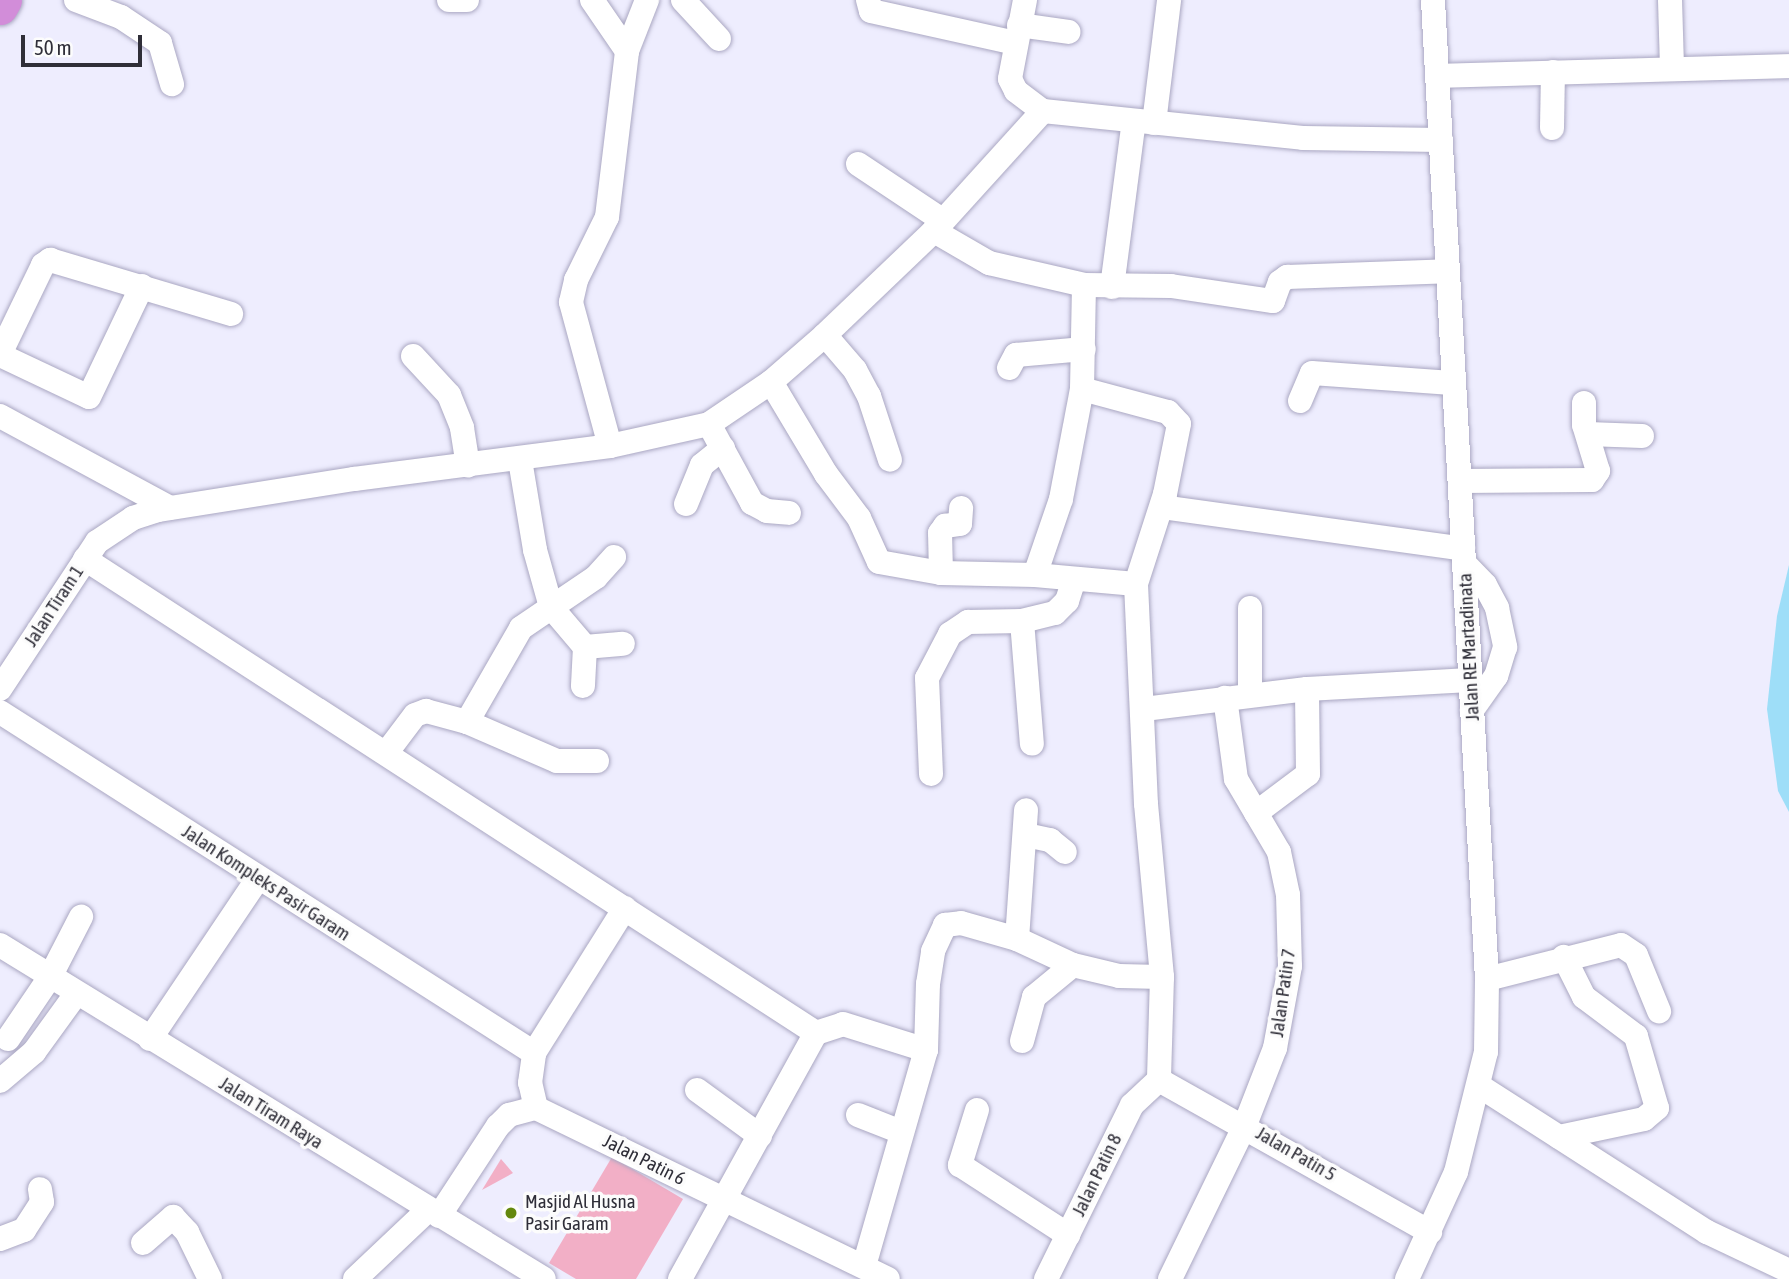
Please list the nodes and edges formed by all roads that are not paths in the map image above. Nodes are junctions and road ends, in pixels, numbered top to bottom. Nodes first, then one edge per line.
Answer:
1 (4, 0) edge
2 (76, 0) edge
3 (449, 0) edge
4 (467, 0) edge
5 (592, 0) edge
6 (647, 0) edge
7 (683, 0) edge
8 (867, 0) edge
9 (1025, 0) edge
10 (1169, 0) edge
11 (1433, 0) edge
12 (1670, 0) edge
13 (0, 7) edge
14 (1069, 32) dead end
15 (1017, 34) junction
16 (719, 39) dead end
17 (627, 51) junction
18 (1789, 66) edge
19 (1672, 67) junction
20 (1553, 72) junction
21 (1438, 76) junction
22 (172, 84) dead end
23 (1043, 111) junction
24 (1144, 122) junction
25 (1552, 128) dead end
26 (1441, 140) junction
27 (858, 164) dead end
28 (938, 225) junction
29 (1447, 271) junction
30 (1084, 285) junction
31 (142, 286) junction
32 (1112, 287) junction
33 (231, 314) dead end
34 (825, 335) junction
35 (1084, 349) junction
36 (0, 354) edge
37 (413, 356) dead end
38 (1009, 368) dead end
39 (771, 382) junction
40 (1452, 383) junction
41 (1082, 389) junction
42 (1300, 401) dead end
43 (1584, 403) dead end
44 (0, 416) edge
45 (709, 424) junction
46 (1588, 434) junction
47 (1642, 436) dead end
48 (610, 446) junction
49 (723, 448) junction
50 (520, 460) junction
51 (890, 460) dead end
52 (467, 466) junction
53 (1460, 481) junction
54 (687, 504) dead end
55 (1162, 506) junction
56 (170, 508) junction
57 (961, 508) dead end
58 (789, 513) dead end
59 (1464, 556) junction
60 (614, 557) dead end
61 (85, 559) junction
62 (941, 573) junction
63 (1035, 575) junction
64 (1074, 580) junction
65 (1136, 584) junction
66 (551, 607) junction
67 (1250, 608) dead end
68 (1022, 621) junction
69 (623, 644) dead end
70 (585, 647) junction
71 (1470, 680) junction
72 (583, 686) dead end
73 (0, 689) edge
74 (1307, 689) junction
75 (1251, 695) junction
76 (1225, 698) junction
77 (1144, 709) junction
78 (1472, 710) junction
79 (0, 712) edge
80 (467, 722) junction
81 (1032, 744) dead end
82 (387, 752) junction
83 (597, 761) dead end
84 (930, 774) dead end
85 (1026, 810) dead end
86 (1256, 813) junction
87 (1026, 835) junction
88 (1065, 852) dead end
89 (258, 878) junction
90 (625, 908) junction
91 (82, 917) dead end
92 (1017, 939) junction
93 (3, 952) edge
94 (1564, 957) junction
95 (1073, 965) junction
96 (50, 977) junction
97 (1162, 977) junction
98 (1487, 979) junction
99 (76, 994) junction
100 (1659, 1011) dead end
101 (816, 1033) junction
102 (8, 1039) dead end
103 (150, 1039) junction
104 (1022, 1041) dead end
105 (926, 1050) junction
106 (534, 1054) junction
107 (1159, 1080) junction
108 (0, 1081) edge
109 (530, 1083) junction
110 (1481, 1087) junction
111 (697, 1090) dead end
112 (536, 1108) junction
113 (977, 1110) dead end
114 (509, 1115) junction
115 (858, 1115) dead end
116 (1245, 1125) junction
117 (901, 1132) junction
118 (760, 1136) junction
119 (1559, 1137) junction
120 (40, 1189) dead end
121 (723, 1200) junction
122 (433, 1213) junction
123 (1430, 1232) junction
124 (1068, 1235) junction
125 (0, 1239) edge
126 (143, 1243) dead end
127 (864, 1266) junction
128 (505, 1268) edge
129 (1789, 1271) edge
130 (210, 1279) edge
131 (355, 1279) edge
132 (544, 1279) edge
133 (680, 1279) edge
134 (888, 1279) edge
135 (1046, 1279) edge
136 (1170, 1279) edge
137 (1407, 1279) edge

1 - 13 highway
2 - 22 street
3 - 4 street
5 - 17 street
6 - 17 street
7 - 16 street
8 - 15 street
9 - 15 street
10 - 24 street
11 - 21 street, Jalan RE Martadinata
12 - 19 street
14 - 15 street
15 - 23 street
17 - 48 street
18 - 19 street
19 - 20 street
20 - 21 street
20 - 25 street
21 - 26 street, Jalan RE Martadinata
23 - 24 street
23 - 28 street
24 - 26 street
24 - 32 street
26 - 29 street, Jalan RE Martadinata
27 - 28 street
28 - 30 street
28 - 34 street
29 - 32 street
29 - 40 street, Jalan RE Martadinata
30 - 32 street
30 - 35 street
31 - 33 street
31 - 36 street
31 - 36 street
34 - 39 street
34 - 51 street
35 - 38 street
35 - 41 street
37 - 52 street
39 - 45 street
39 - 62 street
40 - 42 street
40 - 53 street, Jalan RE Martadinata
41 - 55 street
41 - 63 street
43 - 46 street
44 - 56 street
45 - 48 street, Jalan Tiram 1
45 - 49 street
46 - 47 street
46 - 53 street
48 - 50 street, Jalan Tiram 1
49 - 54 street
49 - 58 street
50 - 52 street, Jalan Tiram 1
50 - 66 street
52 - 56 street, Jalan Tiram 1
53 - 59 street, Jalan RE Martadinata
55 - 59 street
55 - 65 street
56 - 61 street, Jalan Tiram 1
57 - 62 street
59 - 71 street, Jalan RE Martadinata
59 - 78 street
60 - 66 street
61 - 73 street, Jalan Tiram 1
61 - 82 street
62 - 63 street
63 - 64 street
64 - 65 street
64 - 68 street
65 - 77 street
66 - 70 street
66 - 80 street
67 - 75 street
68 - 81 street
68 - 84 street
69 - 70 street
70 - 72 street
71 - 74 street
71 - 78 street, Jalan RE Martadinata
74 - 75 street
74 - 86 street
75 - 76 street
76 - 77 street
76 - 86 street, Jalan Patin 7
77 - 97 street
78 - 98 street, Jalan RE Martadinata
79 - 89 street, Jalan Kompleks Pasir Garam
80 - 82 street
80 - 83 street
82 - 90 street
85 - 87 street
86 - 116 street, Jalan Patin 7
87 - 88 street
87 - 92 street
89 - 103 street
89 - 106 street, Jalan Kompleks Pasir Garam
90 - 101 street
90 - 106 street
91 - 96 street
92 - 95 street
92 - 105 street
93 - 96 street, Jalan Tiram Raya
94 - 98 street
94 - 100 street
94 - 119 street
95 - 97 street
95 - 104 street
96 - 99 street, Jalan Tiram Raya
96 - 102 street
97 - 107 street
98 - 110 street, Jalan RE Martadinata
99 - 103 street, Jalan Tiram Raya
99 - 108 street
101 - 105 street
101 - 118 street
103 - 122 street, Jalan Tiram Raya
105 - 117 street
106 - 109 street
107 - 116 street, Jalan Patin 5
107 - 124 street, Jalan Patin 8
109 - 112 street
109 - 114 street
110 - 119 street
110 - 123 street, Jalan RE Martadinata
111 - 118 street
112 - 114 street
112 - 121 street, Jalan Patin 6
113 - 124 street
114 - 122 street
115 - 117 street
116 - 123 street, Jalan Patin 5
116 - 136 street, Jalan Patin 7
117 - 127 street
118 - 121 street
119 - 129 street
120 - 125 street
121 - 127 street, Jalan Patin 6
121 - 133 street
122 - 128 street, Jalan Tiram Raya
122 - 131 street
123 - 137 street, Jalan RE Martadinata
124 - 135 street, Jalan Patin 8
126 - 130 street
127 - 134 street, Jalan Patin 6
128 - 132 street, Jalan Tiram Raya

